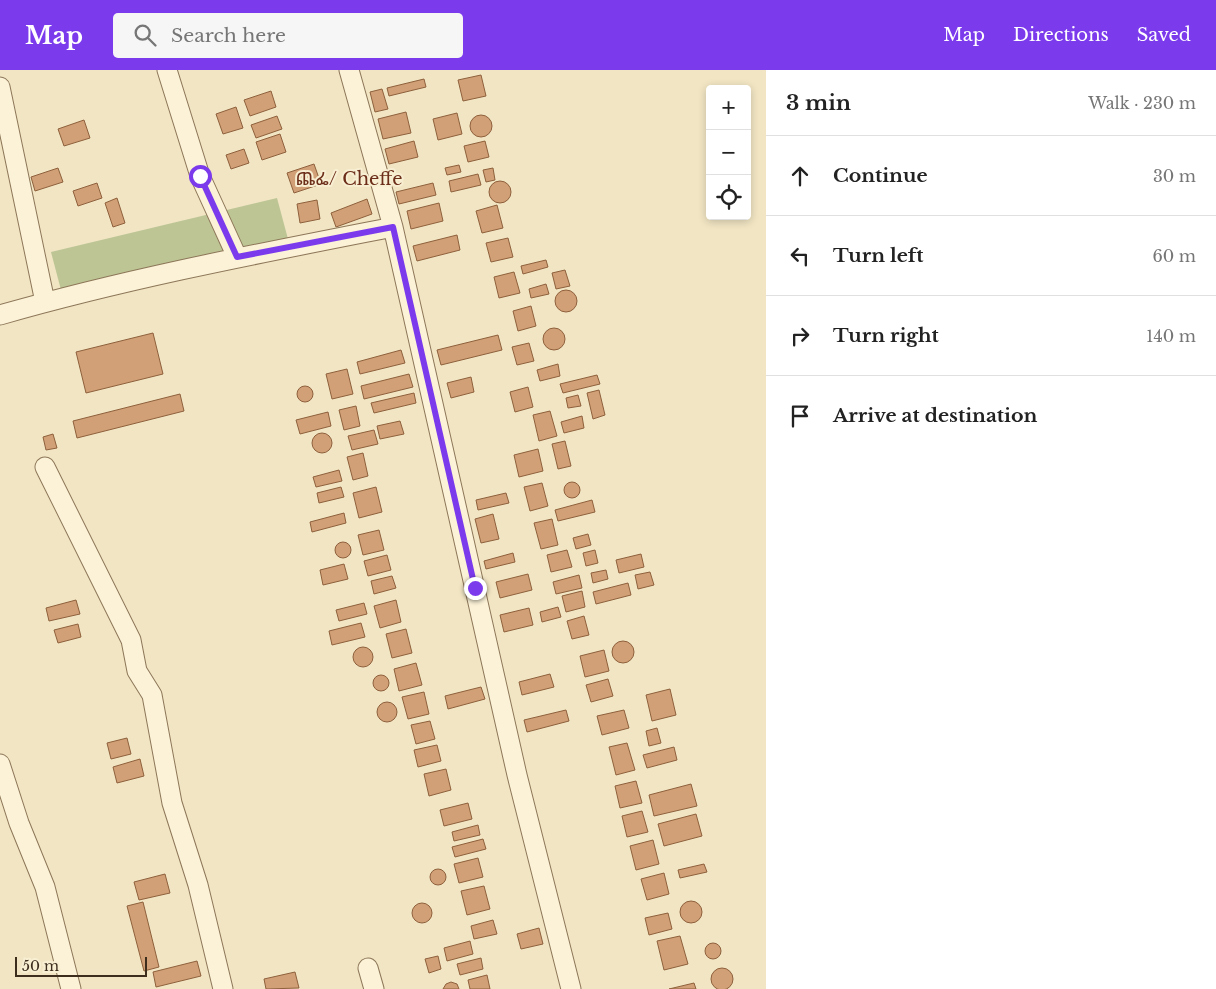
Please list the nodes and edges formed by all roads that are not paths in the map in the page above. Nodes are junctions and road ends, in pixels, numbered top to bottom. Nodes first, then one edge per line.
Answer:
1 (167, 70) edge
2 (349, 70) edge
3 (0, 87) edge
4 (393, 227) junction
5 (237, 257) junction
6 (45, 302) junction
7 (0, 315) edge
8 (45, 467) dead end
9 (0, 764) edge
10 (368, 968) dead end
11 (71, 989) edge
12 (223, 989) edge
13 (374, 989) edge
14 (571, 989) edge

1 - 5 street
2 - 4 street
3 - 6 street
4 - 5 street
4 - 14 street
5 - 6 street
6 - 7 street
8 - 12 street
9 - 11 street
10 - 13 street

